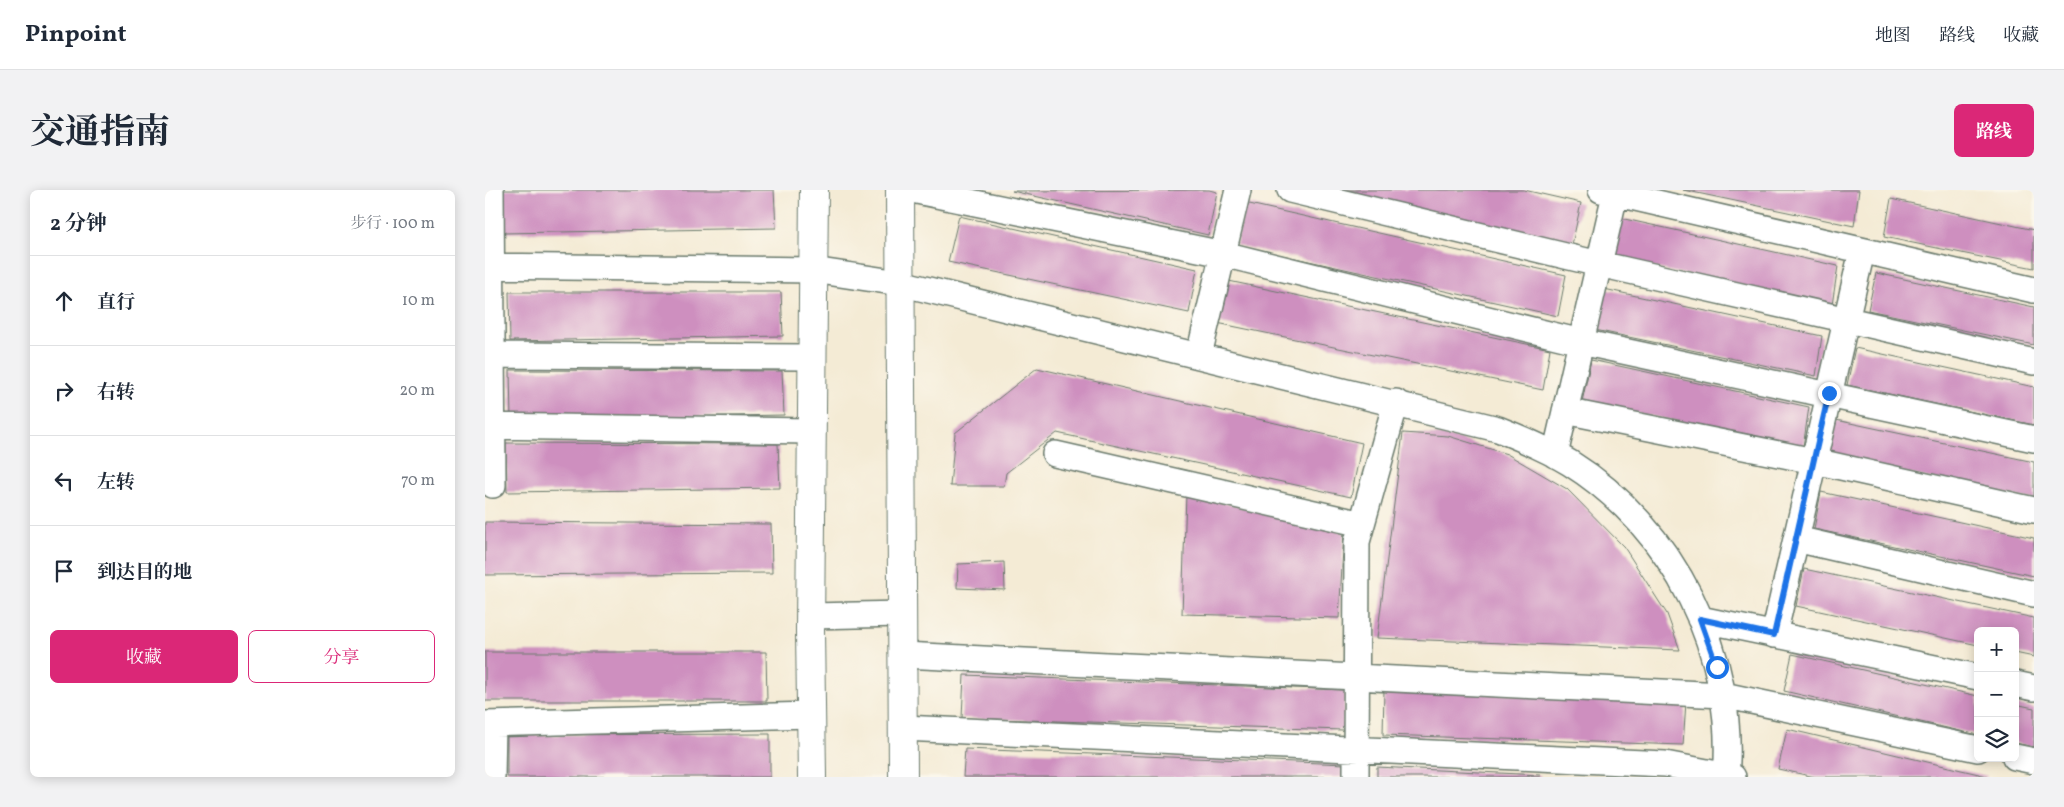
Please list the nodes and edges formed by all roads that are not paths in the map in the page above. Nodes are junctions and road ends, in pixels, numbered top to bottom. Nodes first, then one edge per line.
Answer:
1 (491, 190) edge
2 (814, 190) edge
3 (900, 190) edge
4 (912, 190) edge
5 (1238, 190) edge
6 (1291, 190) edge
7 (1611, 191) edge
8 (1862, 251) junction
9 (1223, 254) junction
10 (1599, 264) junction
11 (488, 266) edge
12 (813, 270) junction
13 (900, 283) junction
14 (2034, 290) edge
15 (1846, 319) junction
16 (1581, 342) junction
17 (1199, 355) junction
18 (489, 356) edge
19 (813, 357) junction
20 (2034, 362) edge
21 (1829, 393) junction
22 (1396, 402) junction
23 (1565, 411) junction
24 (489, 426) edge
25 (812, 431) junction
26 (2034, 438) edge
27 (1055, 454) dead end
28 (1555, 454) junction
29 (1813, 461) junction
30 (493, 485) dead end
31 (2034, 510) edge
32 (1362, 524) junction
33 (1796, 539) junction
34 (2034, 594) edge
35 (902, 614) junction
36 (811, 616) junction
37 (1700, 619) junction
38 (1774, 635) junction
39 (903, 656) junction
40 (1974, 676) edge
41 (1355, 677) junction
42 (2019, 685) edge
43 (2034, 688) edge
44 (1723, 695) junction
45 (811, 715) junction
46 (489, 724) edge
47 (903, 728) junction
48 (1974, 748) edge
49 (1356, 749) junction
50 (2019, 758) edge
51 (2034, 761) edge
52 (1728, 776) edge
53 (492, 777) edge
54 (812, 777) edge
55 (903, 777) edge
56 (1356, 777) edge

1 - 11 street
2 - 12 street
3 - 13 street
4 - 9 street
5 - 9 street
6 - 10 street
7 - 8 street
7 - 10 street
8 - 14 street
8 - 15 street
9 - 16 street
9 - 17 street
10 - 15 street
10 - 16 street
11 - 12 street
11 - 18 street
12 - 13 street
12 - 19 street
13 - 17 street
13 - 35 street
15 - 20 street
15 - 21 street
16 - 21 street
16 - 23 street
17 - 22 street
18 - 19 street
18 - 24 street
19 - 25 street
21 - 26 street
21 - 29 street
22 - 28 street
22 - 32 street
23 - 28 street
23 - 29 street
24 - 25 street
24 - 30 street
25 - 36 street
27 - 32 street
28 - 37 street
29 - 31 street
29 - 33 street
32 - 41 street
33 - 34 street
33 - 38 street
35 - 36 street
35 - 39 street
36 - 45 street
37 - 38 street
37 - 44 street
38 - 40 street
39 - 41 street
39 - 47 street
41 - 44 street
41 - 49 street
42 - 43 street
44 - 48 street
44 - 52 street
45 - 46 street
45 - 54 street
46 - 53 street
47 - 49 street
47 - 55 street
49 - 52 street
49 - 56 street
50 - 51 street

